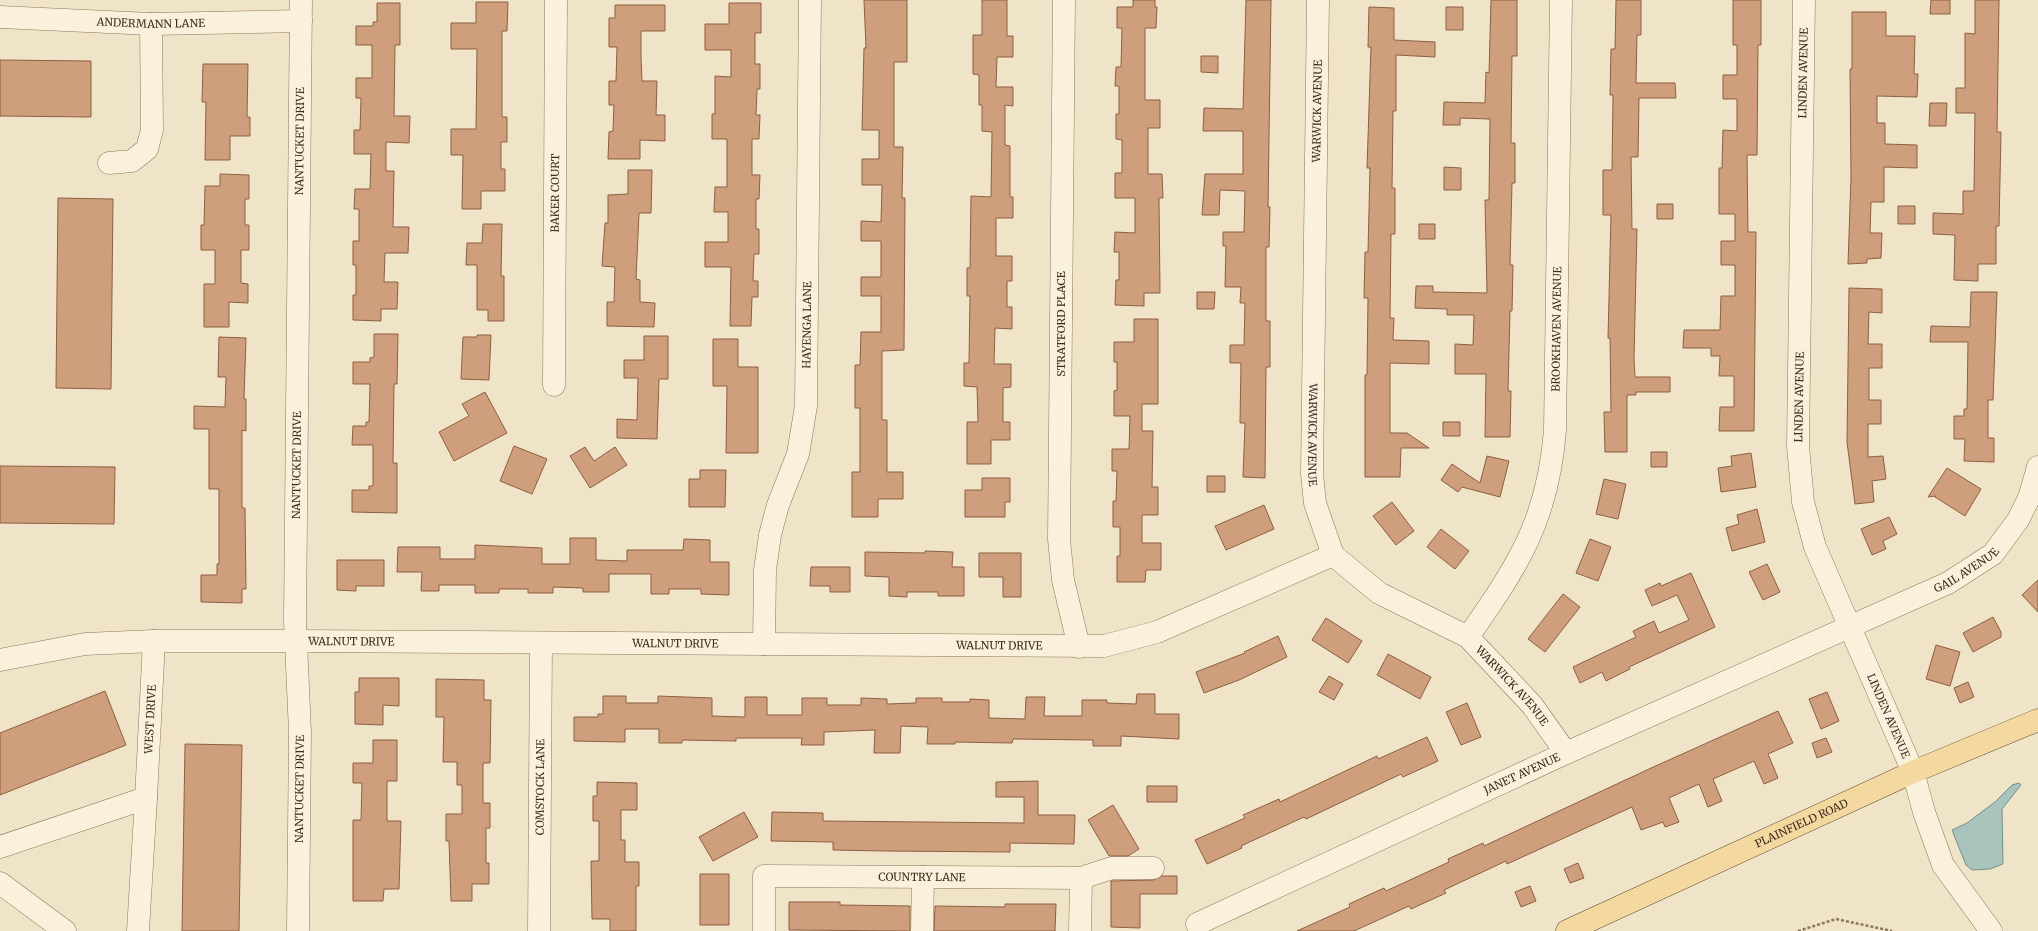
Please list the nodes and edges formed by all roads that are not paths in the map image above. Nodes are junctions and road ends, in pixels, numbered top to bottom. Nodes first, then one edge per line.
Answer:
1 (556, 0) edge
2 (810, 0) edge
3 (1064, 0) edge
4 (1318, 0) edge
5 (1561, 0) edge
6 (1804, 0) edge
7 (301, 10) edge
8 (0, 17) edge
9 (151, 24) junction
10 (109, 163) dead end
11 (554, 385) dead end
12 (2038, 467) edge
13 (1334, 555) junction
14 (1849, 627) junction
15 (1468, 637) junction
16 (295, 640) junction
17 (154, 641) junction
18 (541, 643) junction
19 (764, 644) junction
20 (1079, 647) junction
21 (0, 660) edge
22 (2036, 726) edge
23 (1566, 753) junction
24 (1913, 772) junction
25 (146, 798) junction
26 (0, 847) edge
27 (1152, 868) dead end
28 (923, 877) junction
29 (1081, 878) junction
30 (0, 883) edge
31 (1197, 924) dead end
32 (1572, 930) edge
33 (65, 931) edge
34 (138, 931) edge
35 (298, 931) edge
36 (539, 931) edge
37 (764, 931) edge
38 (922, 931) edge
39 (1080, 931) edge
40 (1991, 931) edge

1 - 11 street, BAKER COURT
2 - 19 street, HAYENGA LANE
3 - 20 street, STRATFORD PLACE
4 - 13 street, WARWICK AVENUE
5 - 15 street, BROOKHAVEN AVENUE
6 - 14 street, LINDEN AVENUE
7 - 9 street, ANDERMANN LANE
7 - 16 street, NANTUCKET DRIVE
8 - 9 street, ANDERMANN LANE
9 - 10 street
12 - 14 street, GAIL AVENUE
13 - 15 street, WARWICK AVENUE
13 - 20 street, WALNUT DRIVE
14 - 23 street, JANET AVENUE
14 - 24 street, LINDEN AVENUE
15 - 23 street, WARWICK AVENUE
16 - 17 street, WALNUT DRIVE
16 - 18 street, WALNUT DRIVE
16 - 35 street, NANTUCKET DRIVE
17 - 21 street, WALNUT DRIVE
17 - 25 street, WEST DRIVE
18 - 19 street, WALNUT DRIVE
18 - 36 street, COMSTOCK LANE
19 - 20 street, WALNUT DRIVE
22 - 24 main road, PLAINFIELD ROAD
23 - 31 street, JANET AVENUE
24 - 32 main road, PLAINFIELD ROAD
24 - 40 street, LINDEN AVENUE
25 - 26 street
25 - 34 street, WEST DRIVE
27 - 29 street, COUNTRY LANE
28 - 29 street, COUNTRY LANE
28 - 37 street, COUNTRY LANE
28 - 38 street
29 - 39 street
30 - 33 street

